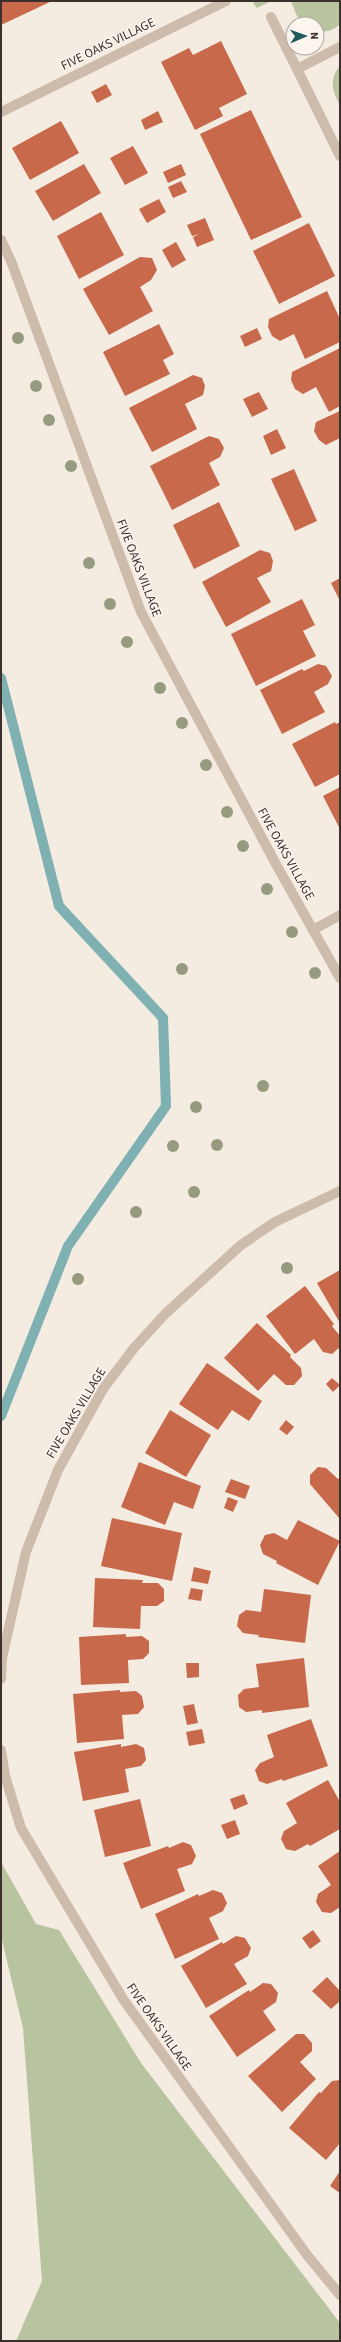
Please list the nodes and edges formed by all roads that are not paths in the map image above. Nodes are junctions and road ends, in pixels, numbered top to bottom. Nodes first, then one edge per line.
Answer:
1 (226, 1) edge
2 (270, 17) dead end
3 (340, 47) edge
4 (297, 69) junction
5 (1, 112) edge
6 (340, 156) edge
7 (1, 240) edge
8 (340, 915) edge
9 (313, 930) junction
10 (340, 978) edge
11 (340, 1191) edge
12 (1, 1679) edge
13 (1, 1750) edge
14 (340, 2295) edge

1 - 5 street, FIVE OAKS VILLAGE
2 - 4 street
3 - 4 street
4 - 6 street
7 - 9 street, FIVE OAKS VILLAGE
8 - 9 street
9 - 10 street, FIVE OAKS VILLAGE
11 - 12 street, FIVE OAKS VILLAGE
13 - 14 street, FIVE OAKS VILLAGE

